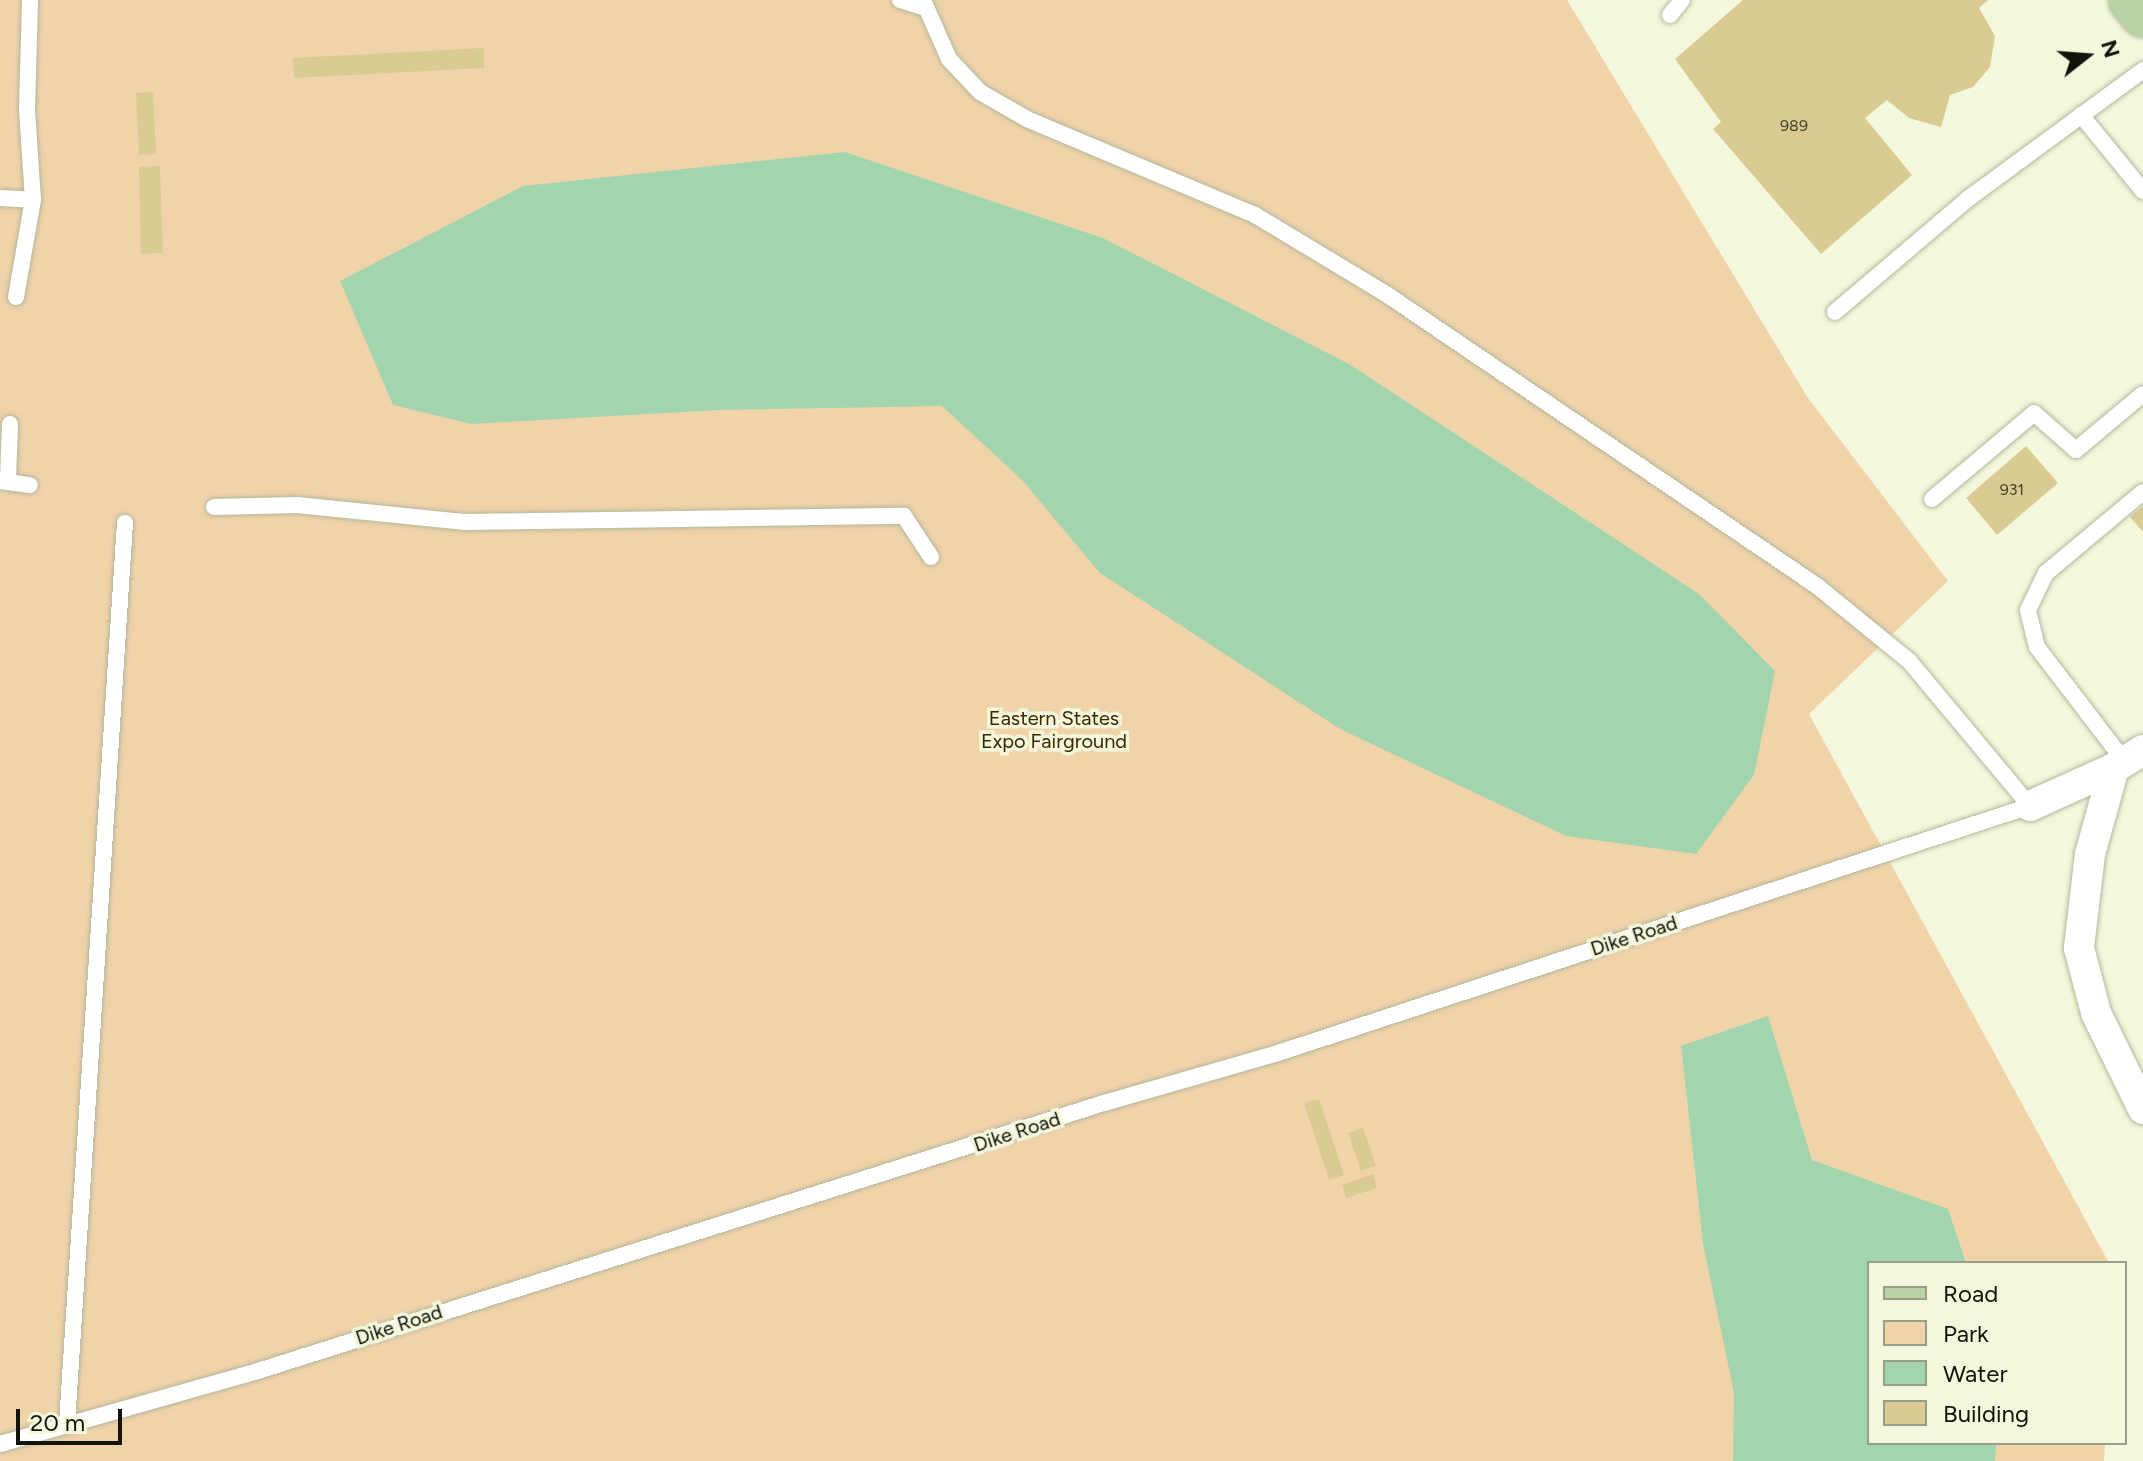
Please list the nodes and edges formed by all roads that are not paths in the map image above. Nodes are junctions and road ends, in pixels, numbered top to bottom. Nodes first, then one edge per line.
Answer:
1 (30, 0) edge
2 (900, 0) edge
3 (1682, 0) edge
4 (2131, 0) edge
5 (924, 4) edge
6 (1670, 15) dead end
7 (2143, 15) edge
8 (2143, 70) edge
9 (2081, 115) junction
10 (2143, 191) edge
11 (0, 198) edge
12 (33, 200) junction
13 (16, 297) dead end
14 (1835, 312) dead end
15 (2143, 394) edge
16 (10, 424) dead end
17 (4, 481) edge
18 (30, 485) dead end
19 (2143, 492) edge
20 (1932, 499) dead end
21 (214, 507) dead end
22 (125, 523) dead end
23 (931, 557) dead end
24 (2127, 760) edge
25 (2030, 806) junction
26 (2143, 1109) edge
27 (67, 1424) junction
28 (0, 1444) edge

1 - 12 lane
2 - 5 lane
3 - 6 lane
4 - 7 main road
5 - 25 lane
8 - 9 lane
9 - 10 lane
9 - 14 lane
11 - 12 lane
12 - 13 lane
15 - 20 lane
16 - 17 lane
17 - 18 lane
19 - 24 lane
21 - 23 lane
22 - 27 lane
24 - 25 street
24 - 26 street
25 - 27 lane, Dike Road
27 - 28 lane, Dike Road

